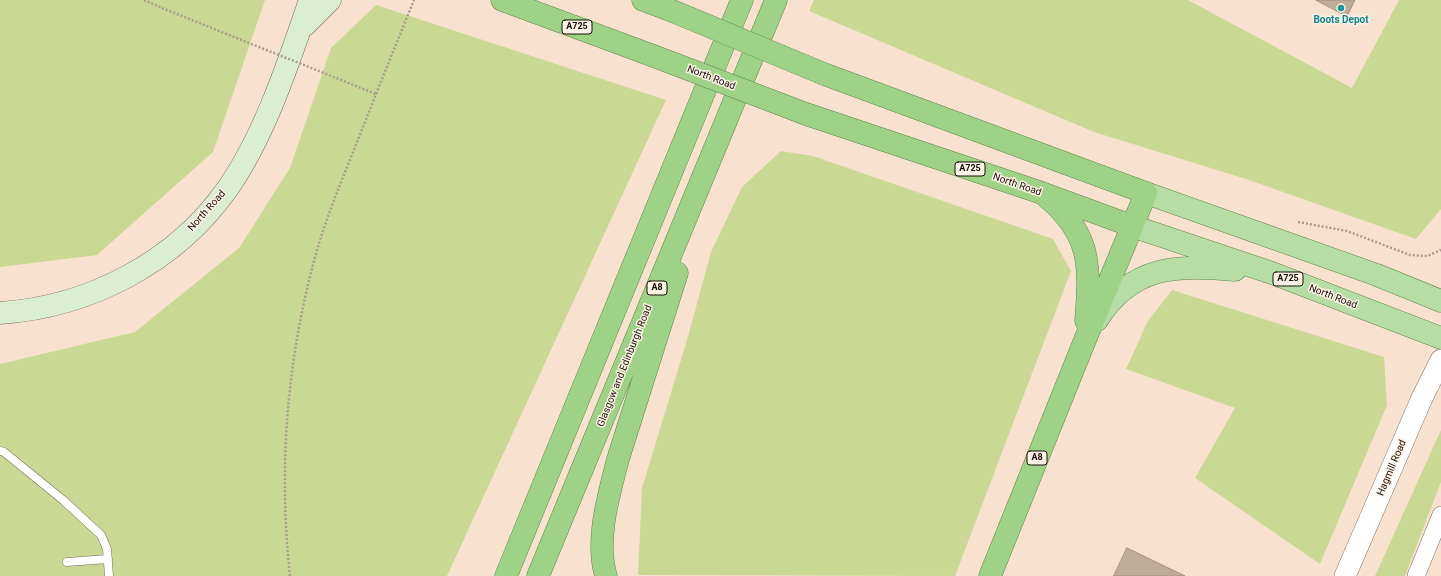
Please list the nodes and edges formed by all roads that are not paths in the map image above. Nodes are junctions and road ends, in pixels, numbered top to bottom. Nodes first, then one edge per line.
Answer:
1 (310, 0) edge
2 (330, 0) edge
3 (502, 0) edge
4 (643, 0) edge
5 (742, 0) edge
6 (776, 0) edge
7 (299, 32) junction
8 (724, 123) junction
9 (1146, 192) junction
10 (1042, 193) junction
11 (1132, 226) junction
12 (1272, 273) junction
13 (1441, 301) edge
14 (0, 313) edge
15 (1441, 338) edge
16 (1085, 340) junction
17 (1441, 360) edge
18 (0, 451) edge
19 (1441, 515) edge
20 (108, 559) junction
21 (67, 562) dead end
22 (110, 576) edge
23 (506, 576) edge
24 (538, 576) edge
25 (606, 576) edge
26 (990, 576) edge
27 (1345, 576) edge
28 (1416, 576) edge

1 - 7 main road, North Road
2 - 7 main road
3 - 10 highway, North Road / A725, bridge
4 - 9 highway, bridge
5 - 23 highway
6 - 8 highway, Glasgow and Edinburgh Road / A8
7 - 14 main road, North Road
8 - 24 highway, Glasgow and Edinburgh Road / A8
8 - 25 highway, A8
9 - 11 highway, A8
9 - 13 main road
10 - 11 highway, North Road / A725
10 - 16 highway
11 - 12 main road, North Road / A725
11 - 16 highway, A8
12 - 15 main road, North Road / A725
12 - 16 main road, A725
16 - 26 highway, A8
17 - 27 street, Hagmill Road
18 - 20 lane
19 - 28 street
20 - 21 lane
20 - 22 lane

